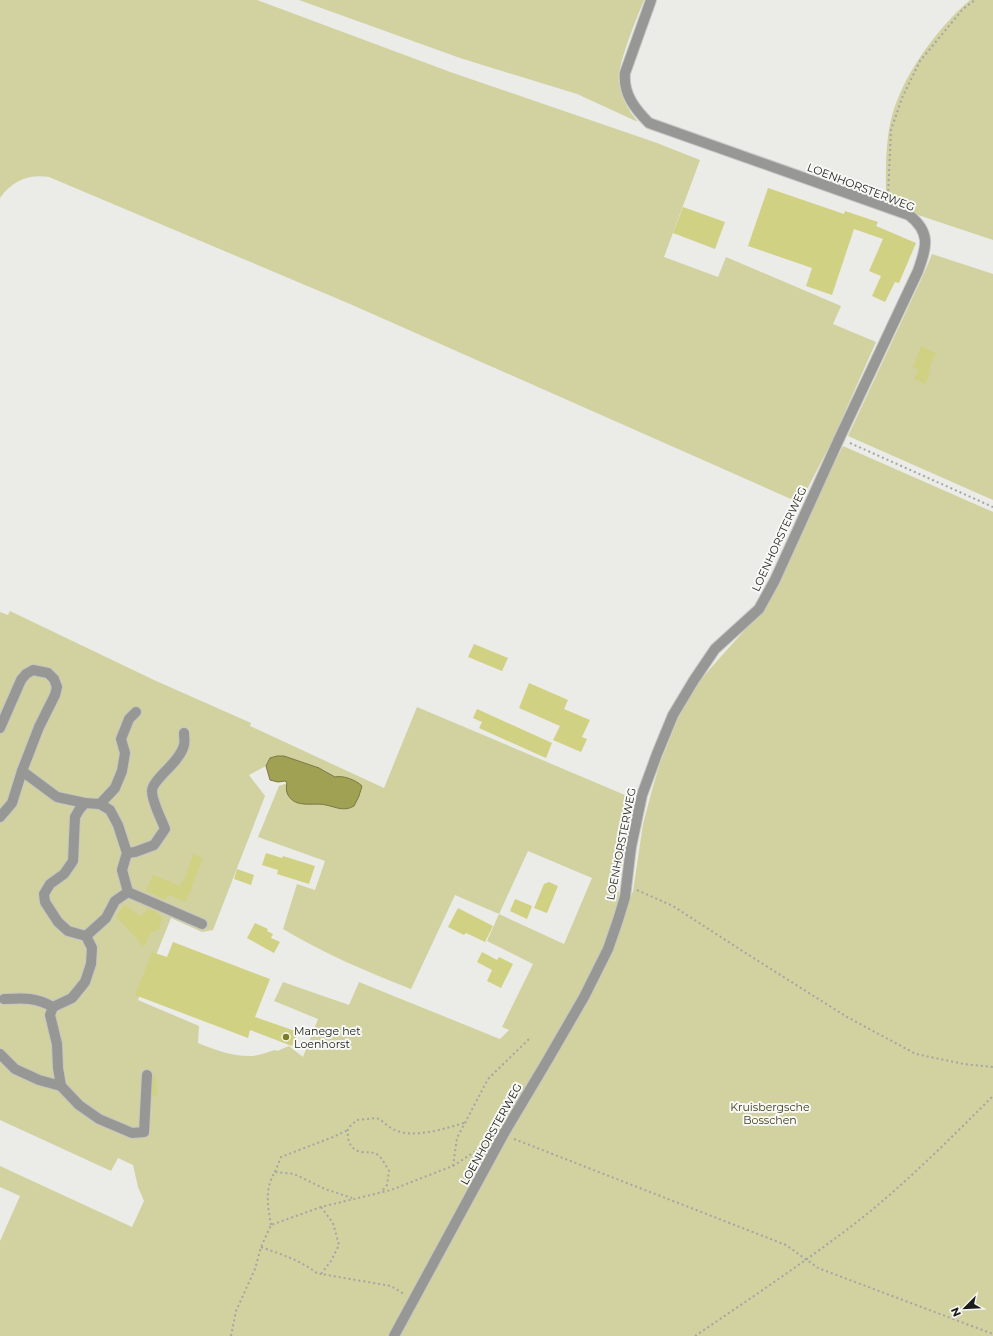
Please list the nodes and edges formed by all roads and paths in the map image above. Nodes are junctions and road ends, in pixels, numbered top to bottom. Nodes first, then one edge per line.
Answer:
1 (651, 0) edge
2 (975, 0) edge
3 (887, 208) junction
4 (839, 438) junction
5 (993, 507) edge
6 (136, 712) dead end
7 (0, 728) edge
8 (184, 733) dead end
9 (22, 771) junction
10 (85, 803) junction
11 (100, 804) junction
12 (0, 817) edge
13 (127, 853) junction
14 (627, 885) junction
15 (128, 892) junction
16 (202, 924) dead end
17 (86, 936) junction
18 (1, 999) edge
19 (53, 1007) junction
20 (530, 1038) dead end
21 (0, 1054) edge
22 (993, 1067) edge
23 (147, 1075) dead end
24 (61, 1086) junction
25 (993, 1096) edge
26 (467, 1122) junction
27 (348, 1130) junction
28 (503, 1135) junction
29 (454, 1166) junction
30 (275, 1172) junction
31 (383, 1191) junction
32 (353, 1199) junction
33 (321, 1207) junction
34 (272, 1225) junction
35 (261, 1247) junction
36 (807, 1260) junction
37 (321, 1274) junction
38 (414, 1299) junction
39 (993, 1334) edge
40 (231, 1336) edge
41 (394, 1336) edge
42 (696, 1336) edge

1 - 3 street, LOENHORSTERWEG
2 - 3 path
3 - 4 street, LOENHORSTERWEG
4 - 5 path
4 - 14 street, LOENHORSTERWEG
6 - 11 street
7 - 9 street
8 - 13 street
9 - 10 street
9 - 12 street
10 - 11 street
10 - 17 street
11 - 13 street
13 - 15 street
14 - 22 path
14 - 28 street, LOENHORSTERWEG
15 - 16 street
15 - 17 street
17 - 19 street
18 - 19 street
19 - 24 street
20 - 26 path
21 - 24 street
23 - 24 street
25 - 36 path
26 - 27 path
26 - 29 path
27 - 30 path
27 - 31 path
28 - 29 path
28 - 36 path
28 - 38 street, LOENHORSTERWEG
29 - 31 path
30 - 32 path
30 - 34 path
31 - 32 path
32 - 33 path
33 - 34 path
33 - 37 path
34 - 35 path
35 - 37 path
35 - 40 path
36 - 39 path
36 - 42 path
37 - 38 path
38 - 41 street, LOENHORSTERWEG

